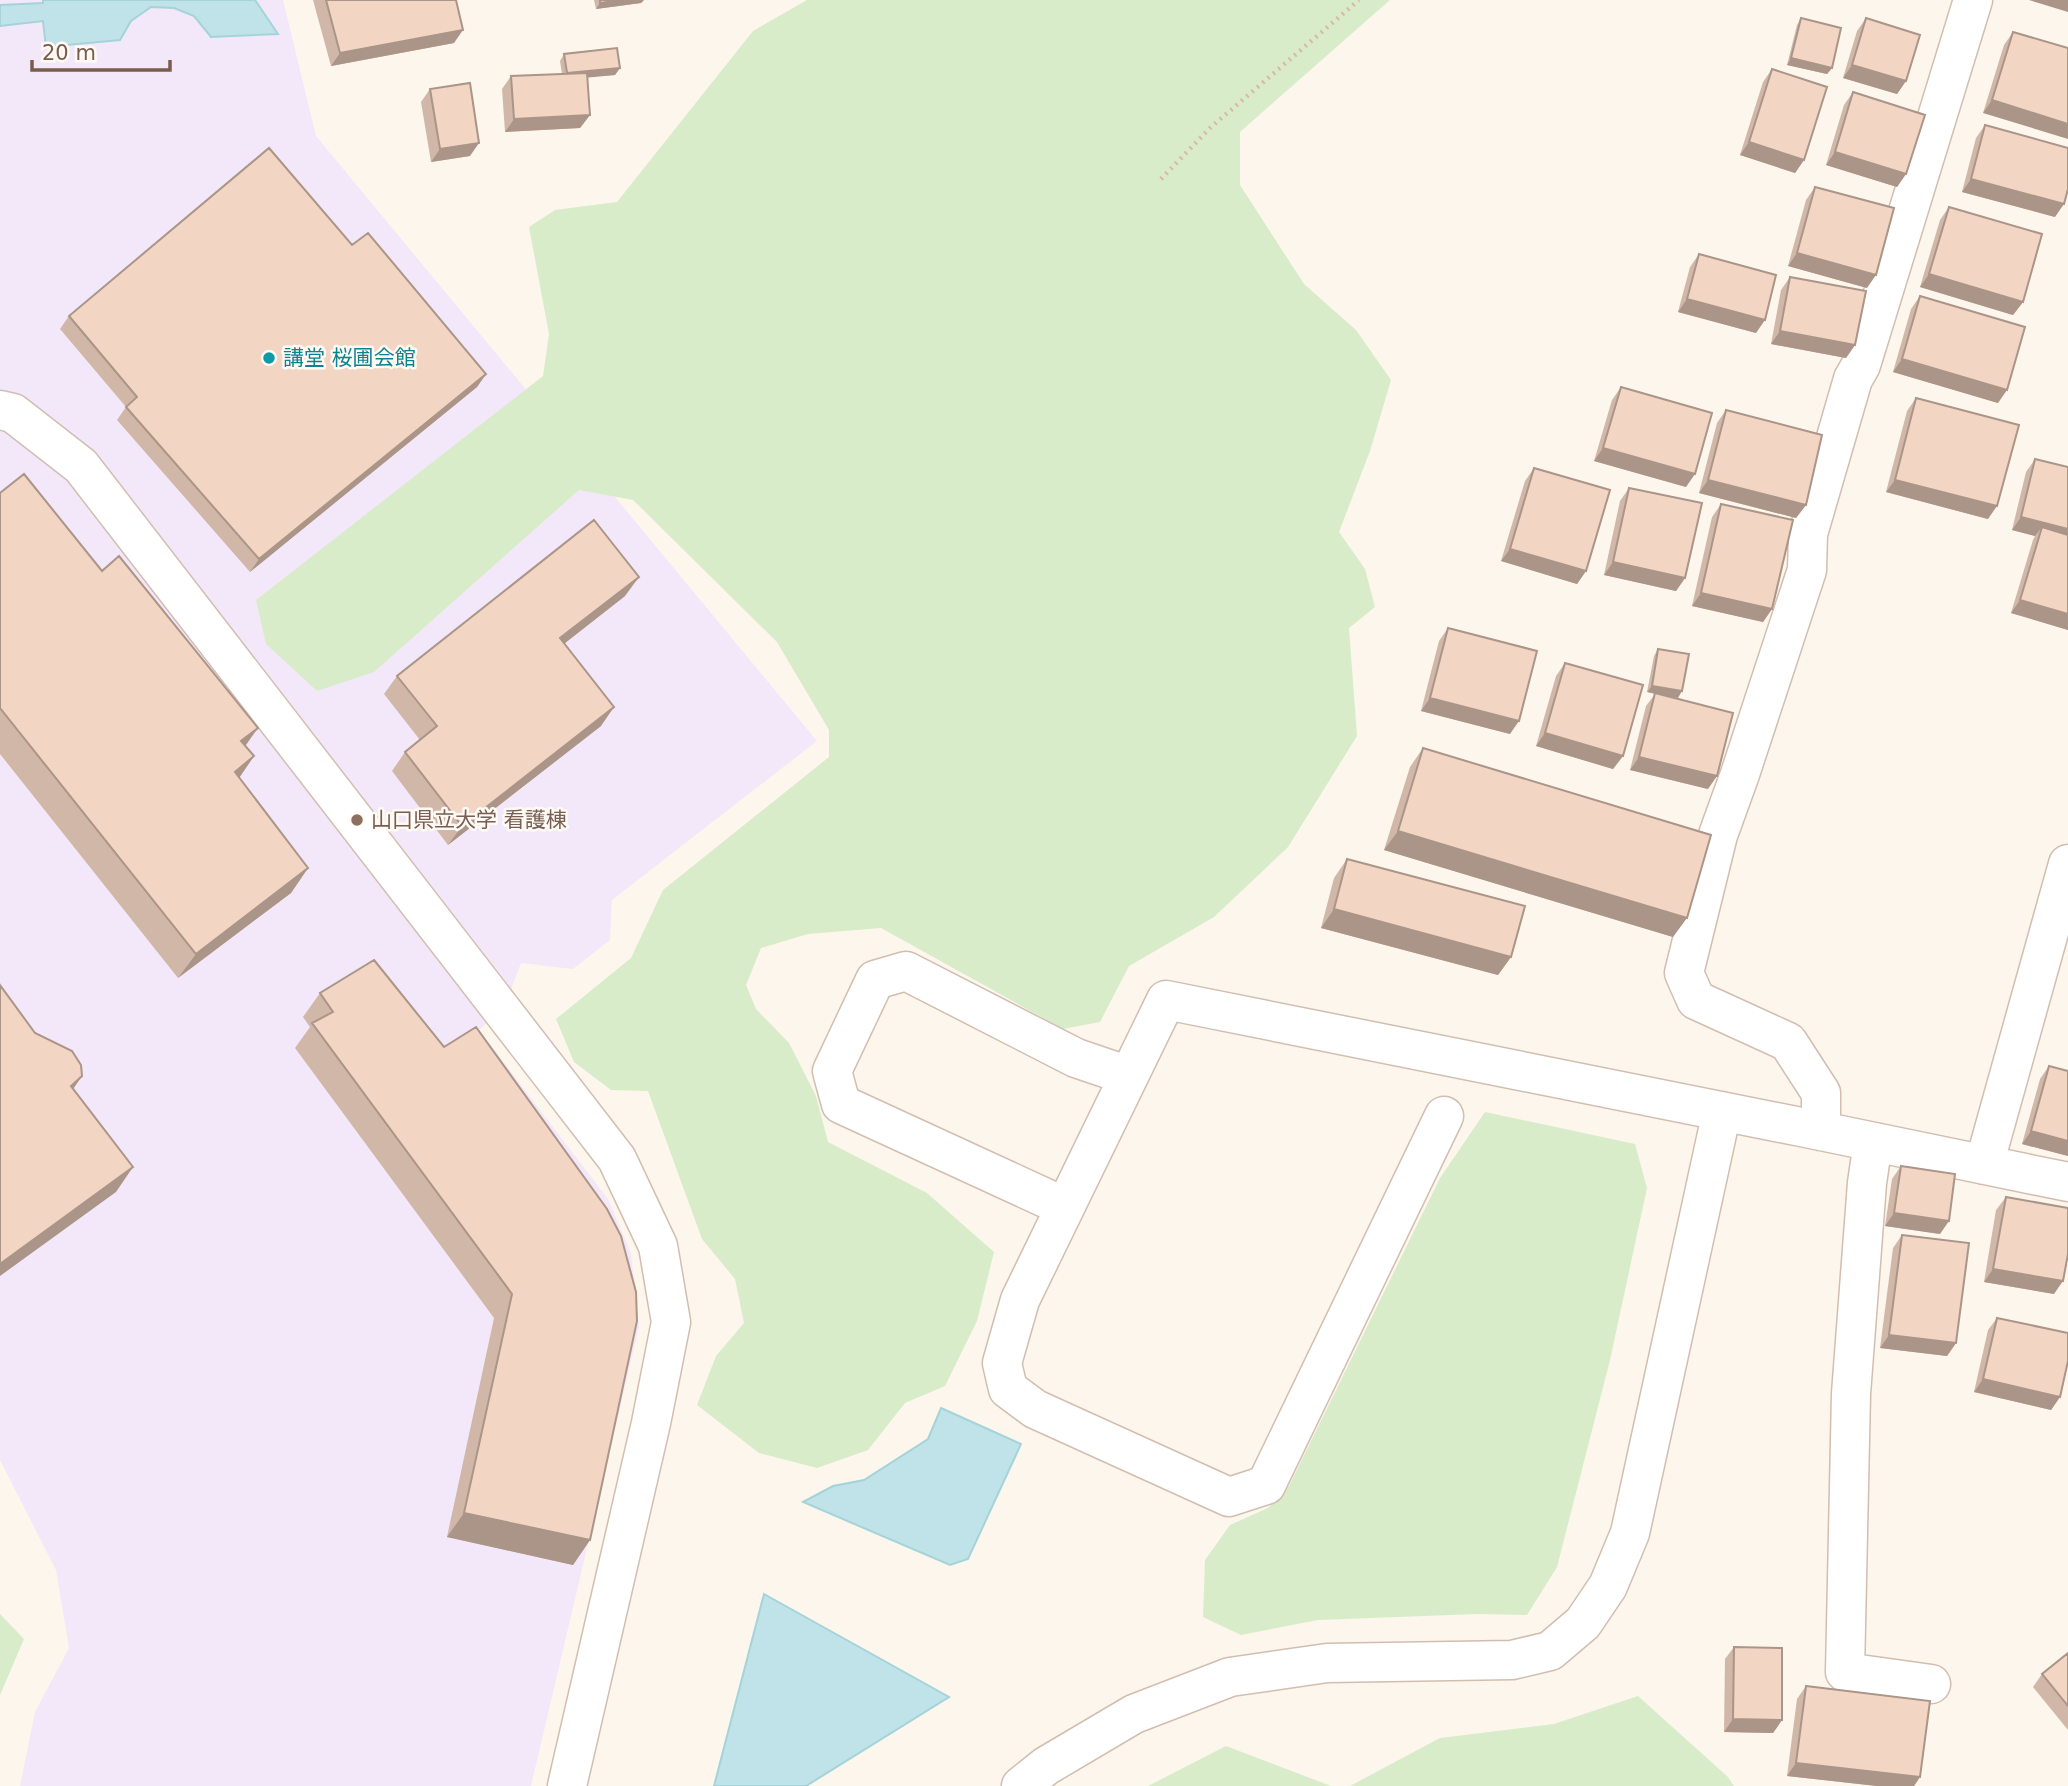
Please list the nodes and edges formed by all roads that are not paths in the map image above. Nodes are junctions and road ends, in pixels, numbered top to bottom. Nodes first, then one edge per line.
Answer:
1 (1973, 0) edge
2 (0, 410) edge
3 (2068, 864) edge
4 (1129, 1076) junction
5 (1722, 1111) junction
6 (1444, 1116) dead end
7 (1821, 1131) junction
8 (1873, 1142) junction
9 (1984, 1165) junction
10 (2068, 1182) edge
11 (1065, 1207) junction
12 (1931, 1684) dead end
13 (567, 1786) edge
14 (1021, 1786) edge

1 - 7 street
2 - 13 street
3 - 9 street
4 - 5 street
4 - 11 street
4 - 11 street
5 - 7 street
5 - 14 street
6 - 11 street
7 - 8 street
8 - 9 street
8 - 12 street
9 - 10 street

